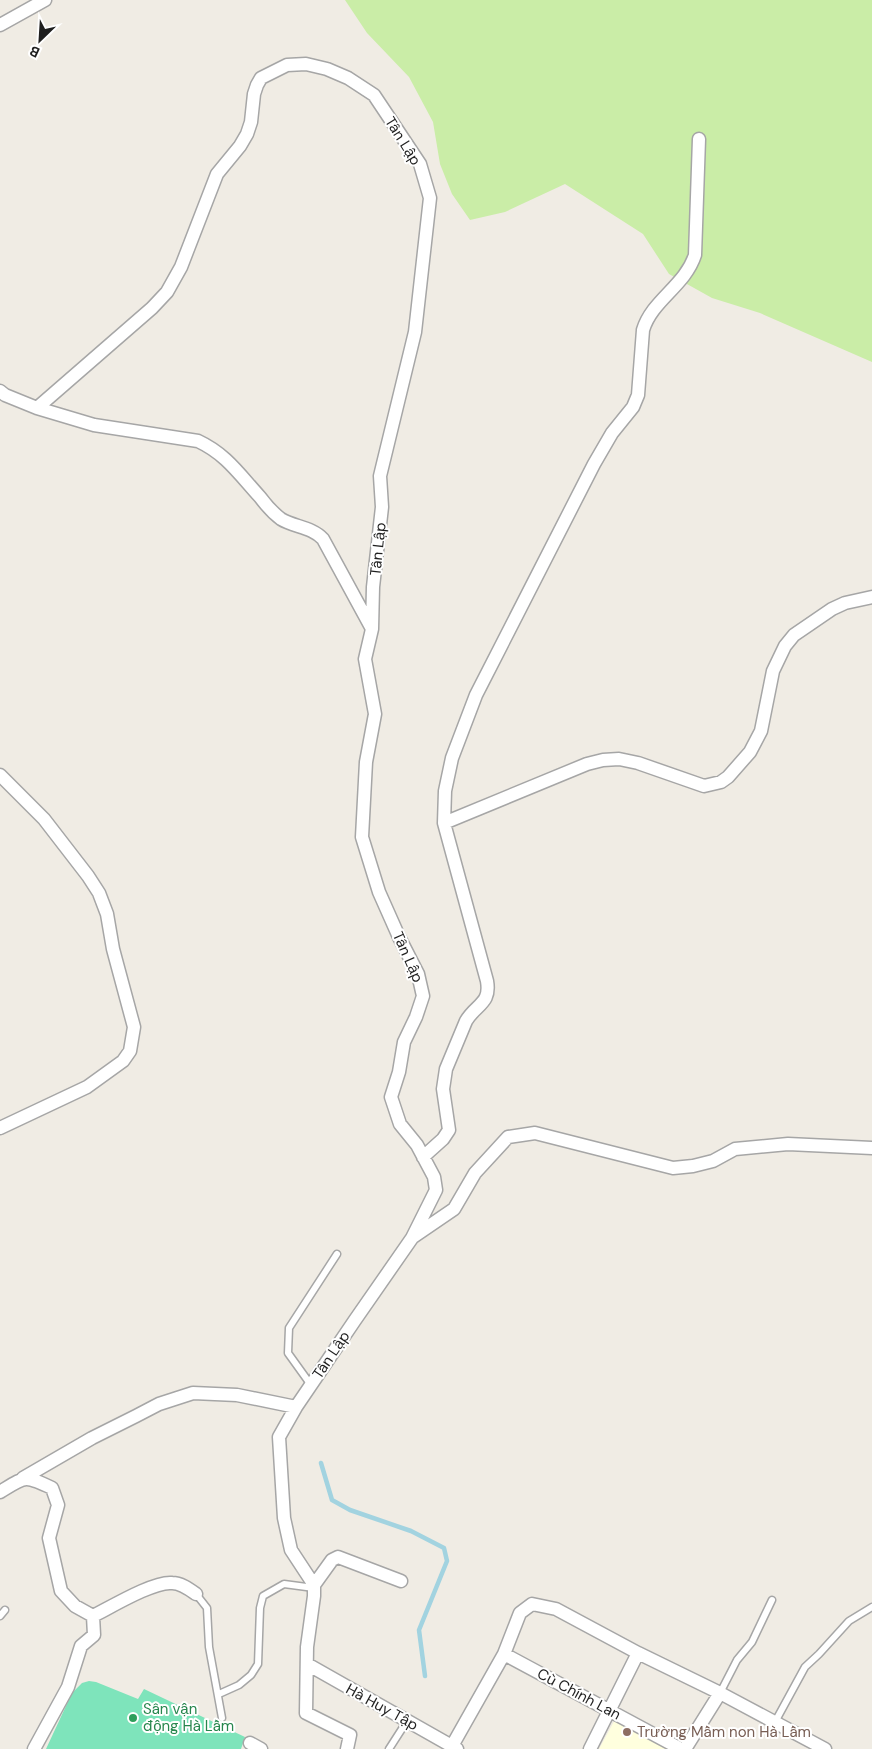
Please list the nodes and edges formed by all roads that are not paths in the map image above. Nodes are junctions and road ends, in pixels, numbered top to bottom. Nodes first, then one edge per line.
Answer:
1 (45, 0) edge
2 (0, 24) edge
3 (698, 139) dead end
4 (0, 391) edge
5 (38, 408) junction
6 (872, 597) edge
7 (372, 629) junction
8 (0, 775) edge
9 (444, 824) junction
10 (0, 1128) edge
11 (0, 1133) edge
12 (0, 1140) edge
13 (872, 1148) edge
14 (423, 1157) junction
15 (412, 1238) junction
16 (337, 1254) dead end
17 (311, 1385) junction
18 (296, 1407) junction
19 (22, 1478) junction
20 (0, 1492) edge
21 (401, 1581) dead end
22 (314, 1586) junction
23 (196, 1594) joint
24 (772, 1600) dead end
25 (872, 1607) edge
26 (93, 1616) junction
27 (638, 1653) junction
28 (504, 1654) junction
29 (306, 1664) junction
30 (720, 1692) junction
31 (219, 1694) junction
32 (609, 1710) junction
33 (222, 1718) dead end
34 (407, 1720) junction
35 (775, 1722) junction
36 (455, 1748) edge
37 (34, 1749) edge
38 (347, 1749) edge
39 (389, 1749) edge
40 (590, 1749) edge
41 (681, 1749) edge
42 (685, 1749) edge
43 (825, 1749) edge

1 - 2 street
3 - 9 street
4 - 5 street
5 - 7 street
5 - 7 street, Tân Lập
6 - 9 street
7 - 14 street, Tân Lập
8 - 10 street
9 - 14 street
11 - 12 street
13 - 15 street
14 - 15 street, Tân Lập
15 - 17 street, Tân Lập
16 - 17 lane
17 - 18 street, Tân Lập
18 - 19 street
18 - 22 street, Tân Lập
19 - 20 street
19 - 26 street
21 - 22 street
22 - 29 street
22 - 31 lane
23 - 26 street
23 - 31 lane
24 - 30 lane
25 - 35 lane
26 - 37 street
27 - 28 street
27 - 30 street
27 - 32 street
28 - 32 street, Cù Chính Lan
28 - 36 street
29 - 34 street, Hà Huy Tập
29 - 38 street
30 - 35 street
30 - 42 street
31 - 33 lane
32 - 40 street
32 - 41 street, Cù Chính Lan
34 - 36 street, Hà Huy Tập
34 - 39 lane
35 - 43 street

